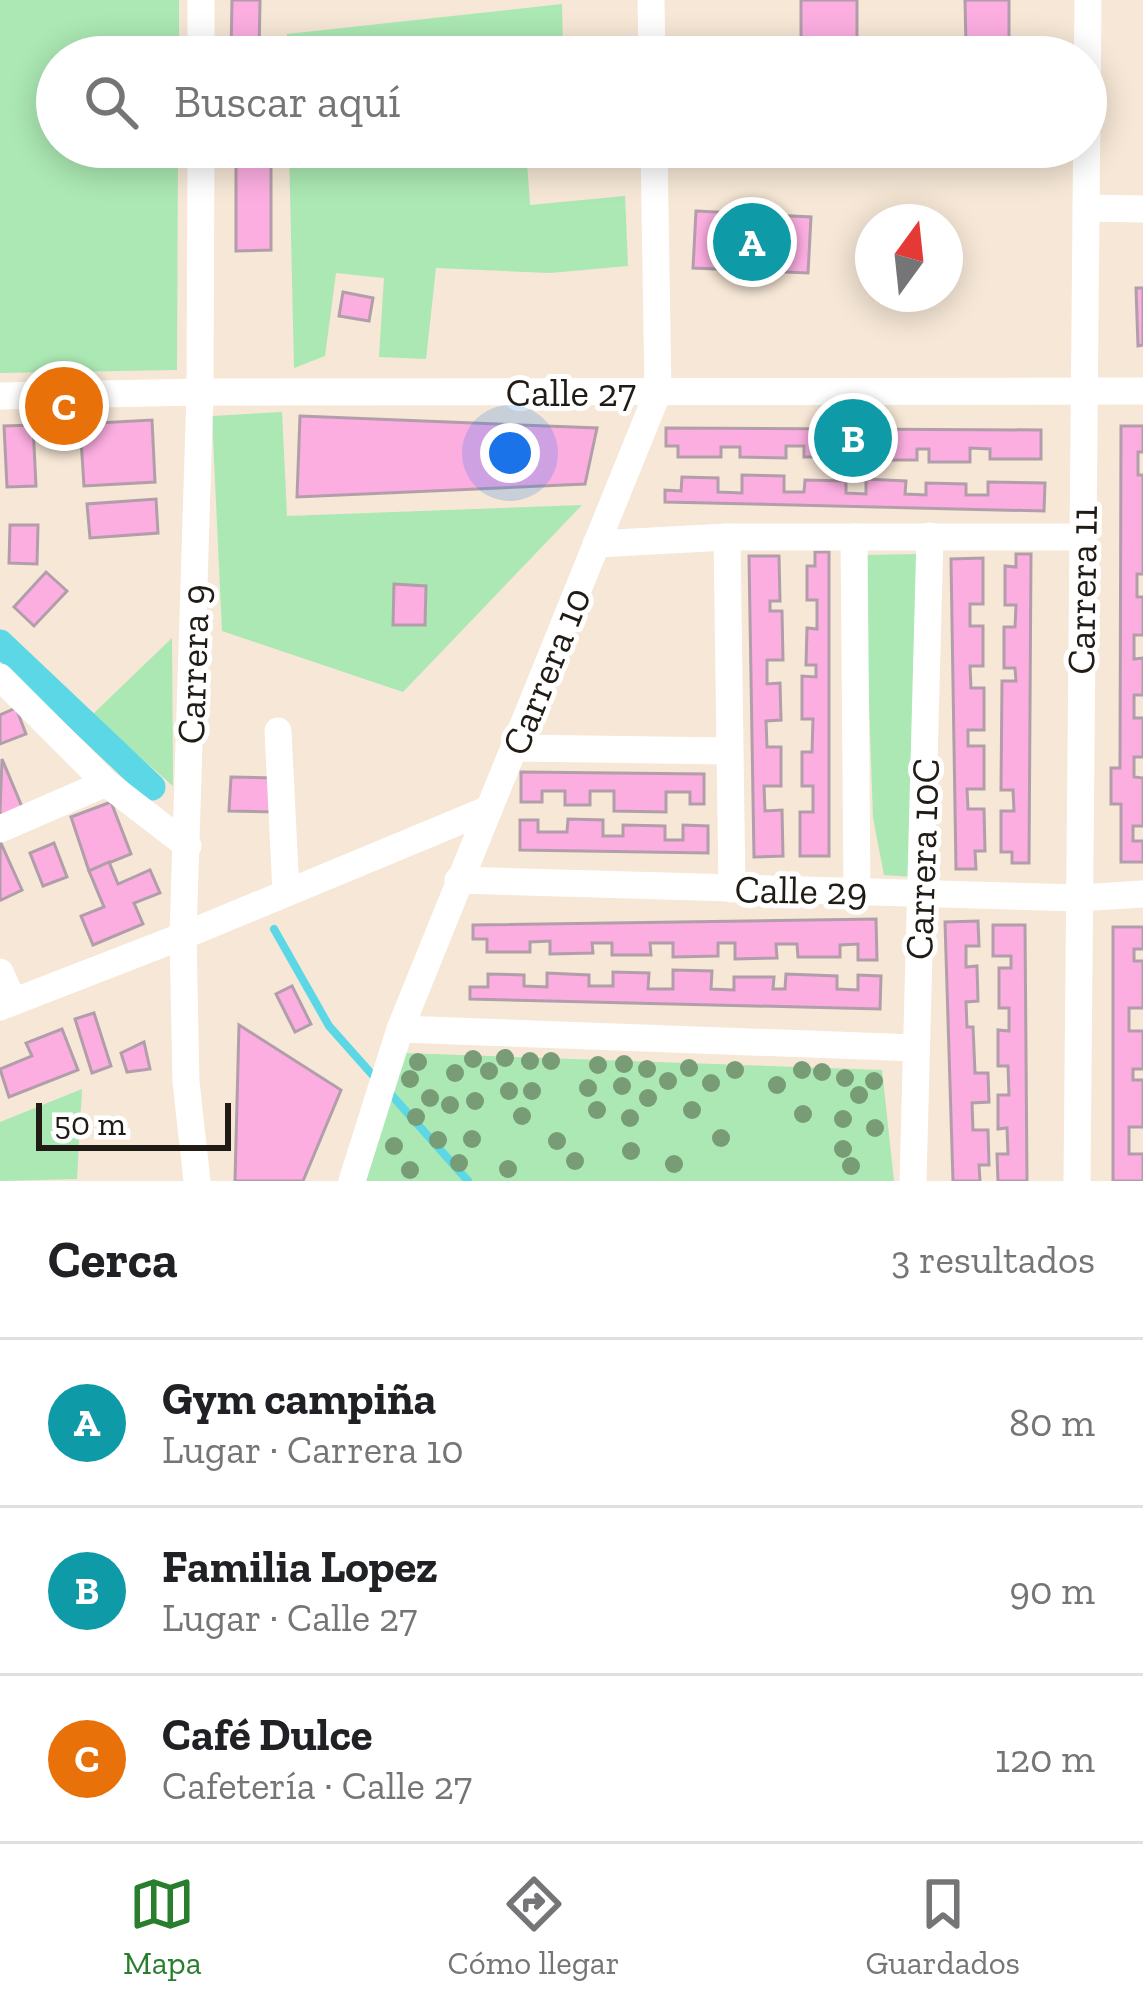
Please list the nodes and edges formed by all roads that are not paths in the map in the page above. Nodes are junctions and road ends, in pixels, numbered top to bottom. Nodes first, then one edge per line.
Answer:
1 (201, 0) edge
2 (651, 0) edge
3 (1088, 0) edge
4 (201, 36) edge
5 (652, 36) edge
6 (1088, 36) edge
7 (201, 168) edge
8 (654, 168) edge
9 (1086, 168) edge
10 (1086, 208) junction
11 (1143, 209) edge
12 (1084, 391) junction
13 (1143, 391) edge
14 (200, 392) junction
15 (658, 392) junction
16 (0, 396) edge
17 (929, 536) junction
18 (727, 537) junction
19 (854, 537) junction
20 (1082, 538) junction
21 (596, 544) junction
22 (0, 677) edge
23 (278, 731) dead end
24 (516, 748) junction
25 (728, 751) junction
26 (106, 783) junction
27 (489, 809) junction
28 (0, 830) edge
29 (188, 846) junction
30 (458, 880) junction
31 (732, 889) junction
32 (857, 891) junction
33 (286, 893) junction
34 (921, 894) junction
35 (1143, 894) edge
36 (1079, 898) junction
37 (184, 936) junction
38 (0, 972) edge
39 (7, 1004) edge
40 (400, 1029) junction
41 (916, 1048) junction
42 (197, 1181) edge
43 (352, 1181) edge
44 (913, 1181) edge
45 (1077, 1181) edge

1 - 4 street
2 - 5 street
3 - 6 street, Carrera 11
7 - 14 street, Carrera 9
8 - 15 street, Carrera 10
9 - 10 street, Carrera 11
10 - 11 street
10 - 12 street, Carrera 11
12 - 13 street, Calle 27
12 - 15 street, Calle 27
12 - 20 street, Carrera 11
14 - 15 street, Calle 27
14 - 16 street, Calle 27
14 - 29 street, Carrera 9
15 - 21 street, Carrera 10
17 - 19 street
17 - 20 street
17 - 34 street, Carrera 10C
18 - 19 street
18 - 21 street
18 - 25 street
19 - 32 street
20 - 36 street, Carrera 11
21 - 24 street, Carrera 10
22 - 26 street
23 - 33 street
24 - 25 street
24 - 27 street, Carrera 10
25 - 31 street
26 - 28 street
26 - 29 street
27 - 30 street, Carrera 10
27 - 33 street
29 - 37 street, Carrera 9
30 - 31 street, Calle 29
30 - 40 street, Carrera 10
31 - 32 street, Calle 29
32 - 34 street, Calle 29
33 - 37 street
34 - 36 street, Calle 29
34 - 41 street, Carrera 10C
35 - 36 street, Calle 29
36 - 45 street, Carrera 11
37 - 39 street
37 - 42 street, Carrera 9
38 - 39 street
40 - 41 street
40 - 43 street, Carrera 10
41 - 44 street, Carrera 10C

